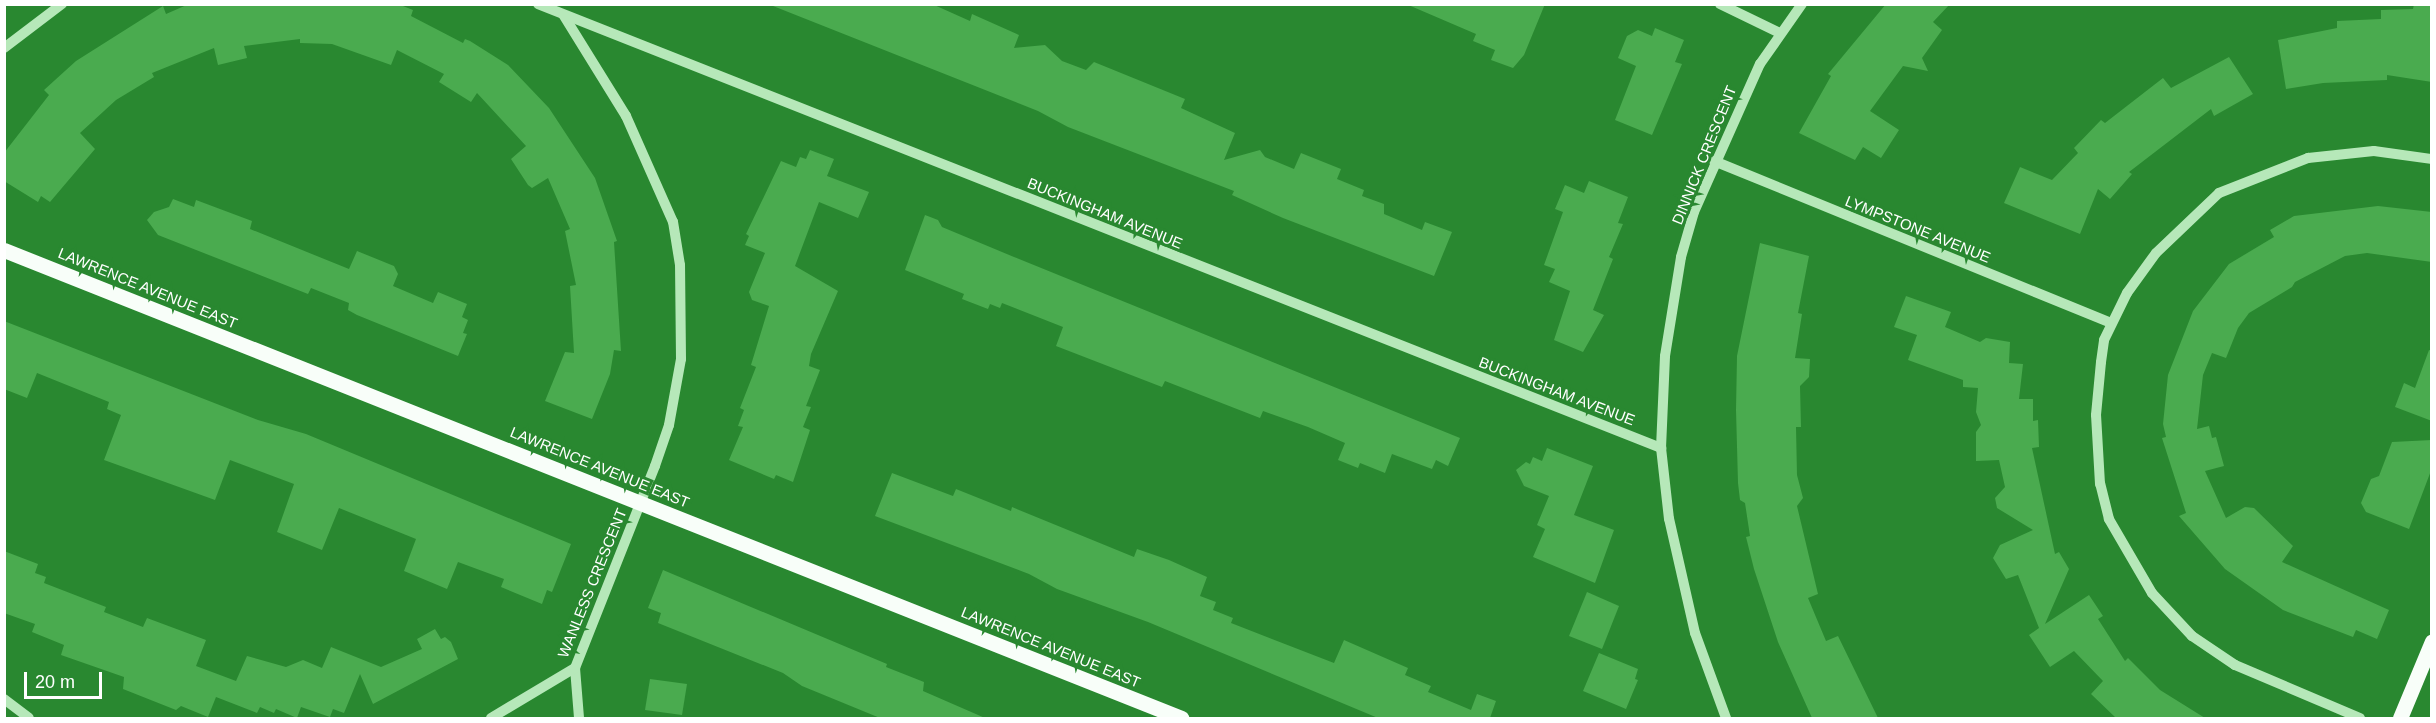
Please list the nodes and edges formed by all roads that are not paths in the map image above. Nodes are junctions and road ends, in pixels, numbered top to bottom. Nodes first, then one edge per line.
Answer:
1 (62, 4) edge
2 (538, 4) edge
3 (1720, 4) edge
4 (1802, 4) edge
5 (564, 16) junction
6 (1780, 33) junction
7 (4, 48) edge
8 (2432, 159) edge
9 (1714, 161) junction
10 (4, 250) edge
11 (2110, 323) junction
12 (1661, 448) junction
13 (642, 502) junction
14 (2432, 641) edge
15 (575, 668) junction
16 (4, 699) edge
17 (29, 718) edge
18 (491, 718) edge
19 (579, 718) edge
20 (1181, 718) edge
21 (1726, 718) edge
22 (2360, 718) edge
23 (2400, 718) edge

1 - 7 street
2 - 5 street, BUCKINGHAM AVENUE
3 - 6 street
4 - 6 street, DINNICK CRESCENT
5 - 12 street, BUCKINGHAM AVENUE
5 - 13 street, WANLESS CRESCENT
6 - 9 street, DINNICK CRESCENT
8 - 11 street
9 - 11 street, LYMPSTONE AVENUE
9 - 12 street, DINNICK CRESCENT
10 - 13 main road, LAWRENCE AVENUE EAST
11 - 22 street
12 - 21 street, DINNICK CRESCENT
13 - 15 street, WANLESS CRESCENT
13 - 20 main road, LAWRENCE AVENUE EAST
14 - 23 main road
15 - 18 street, WANLESS CRESCENT
15 - 19 street
16 - 17 street

